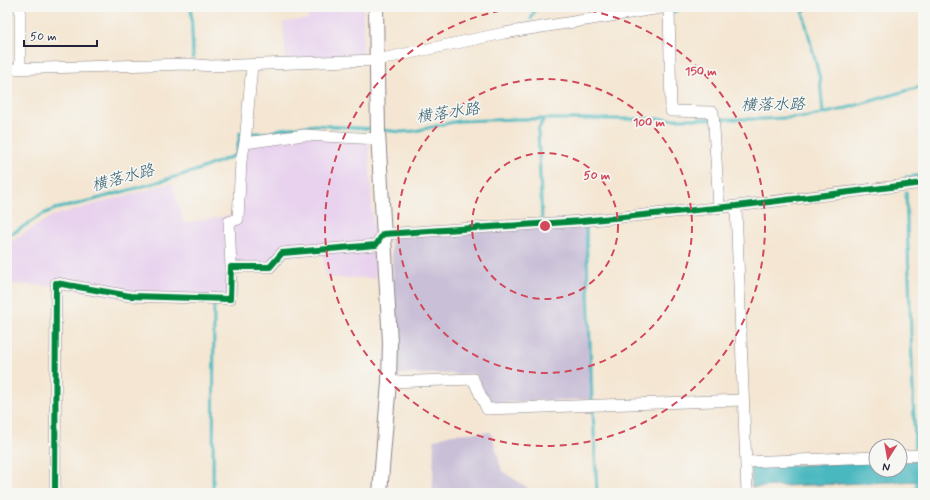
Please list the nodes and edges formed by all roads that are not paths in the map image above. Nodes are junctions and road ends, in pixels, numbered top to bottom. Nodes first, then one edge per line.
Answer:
1 (20, 7) edge
2 (376, 7) edge
3 (668, 7) edge
4 (377, 60) junction
5 (252, 65) junction
6 (7, 69) edge
7 (20, 69) junction
8 (378, 133) junction
9 (245, 136) junction
10 (923, 184) edge
11 (736, 206) junction
12 (719, 207) junction
13 (383, 234) junction
14 (231, 267) junction
15 (389, 382) junction
16 (743, 400) junction
17 (923, 455) edge
18 (908, 456) edge
19 (868, 457) edge
20 (746, 462) junction
21 (55, 493) edge
22 (380, 493) edge
23 (747, 493) edge

1 - 7 street
2 - 4 street
3 - 4 street
3 - 12 street
4 - 5 street
4 - 8 street
5 - 7 street
5 - 9 street
6 - 7 street
8 - 9 street
8 - 13 street
9 - 14 street
10 - 11 street
11 - 12 street
11 - 16 street
12 - 13 street
13 - 14 street
13 - 15 street
14 - 21 street
15 - 16 street
15 - 22 street
16 - 20 street
17 - 18 street
19 - 20 street
20 - 23 street

